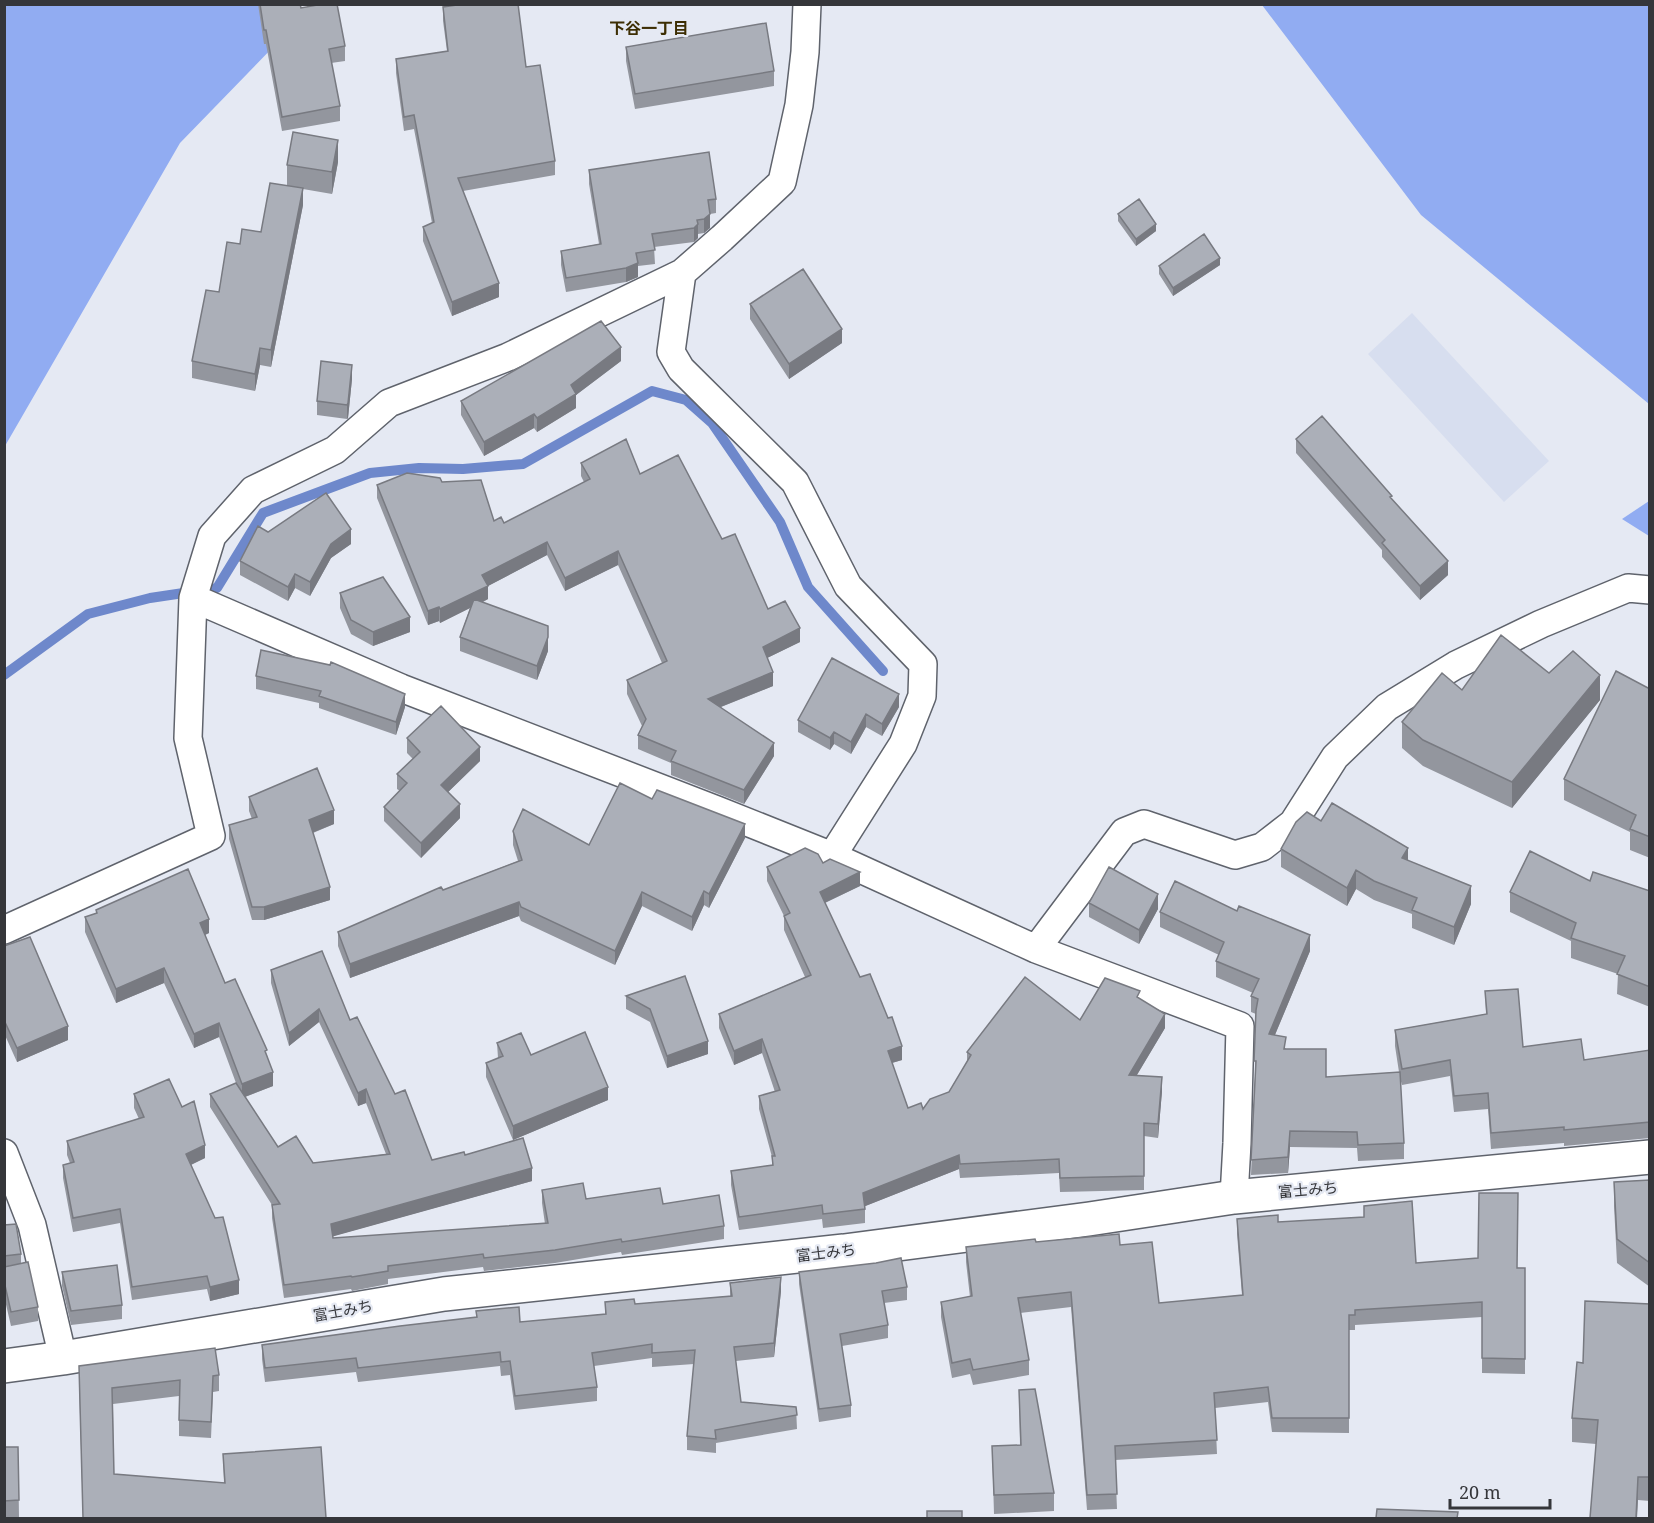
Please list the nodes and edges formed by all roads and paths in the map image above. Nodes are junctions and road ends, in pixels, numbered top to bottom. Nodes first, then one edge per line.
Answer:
1 (807, 4) edge
2 (682, 273) junction
3 (1650, 590) edge
4 (193, 598) junction
5 (832, 856) junction
6 (4, 930) edge
7 (1036, 949) junction
8 (4, 1153) edge
9 (1650, 1158) edge
10 (1234, 1197) junction
11 (63, 1358) junction
12 (4, 1366) edge

1 - 2 street
2 - 4 street
2 - 5 street
3 - 7 street
4 - 5 street
4 - 6 street
5 - 7 street
7 - 10 street
8 - 11 street
9 - 10 highway, 富士みち
10 - 11 highway, 富士みち
11 - 12 highway, 富士みち

